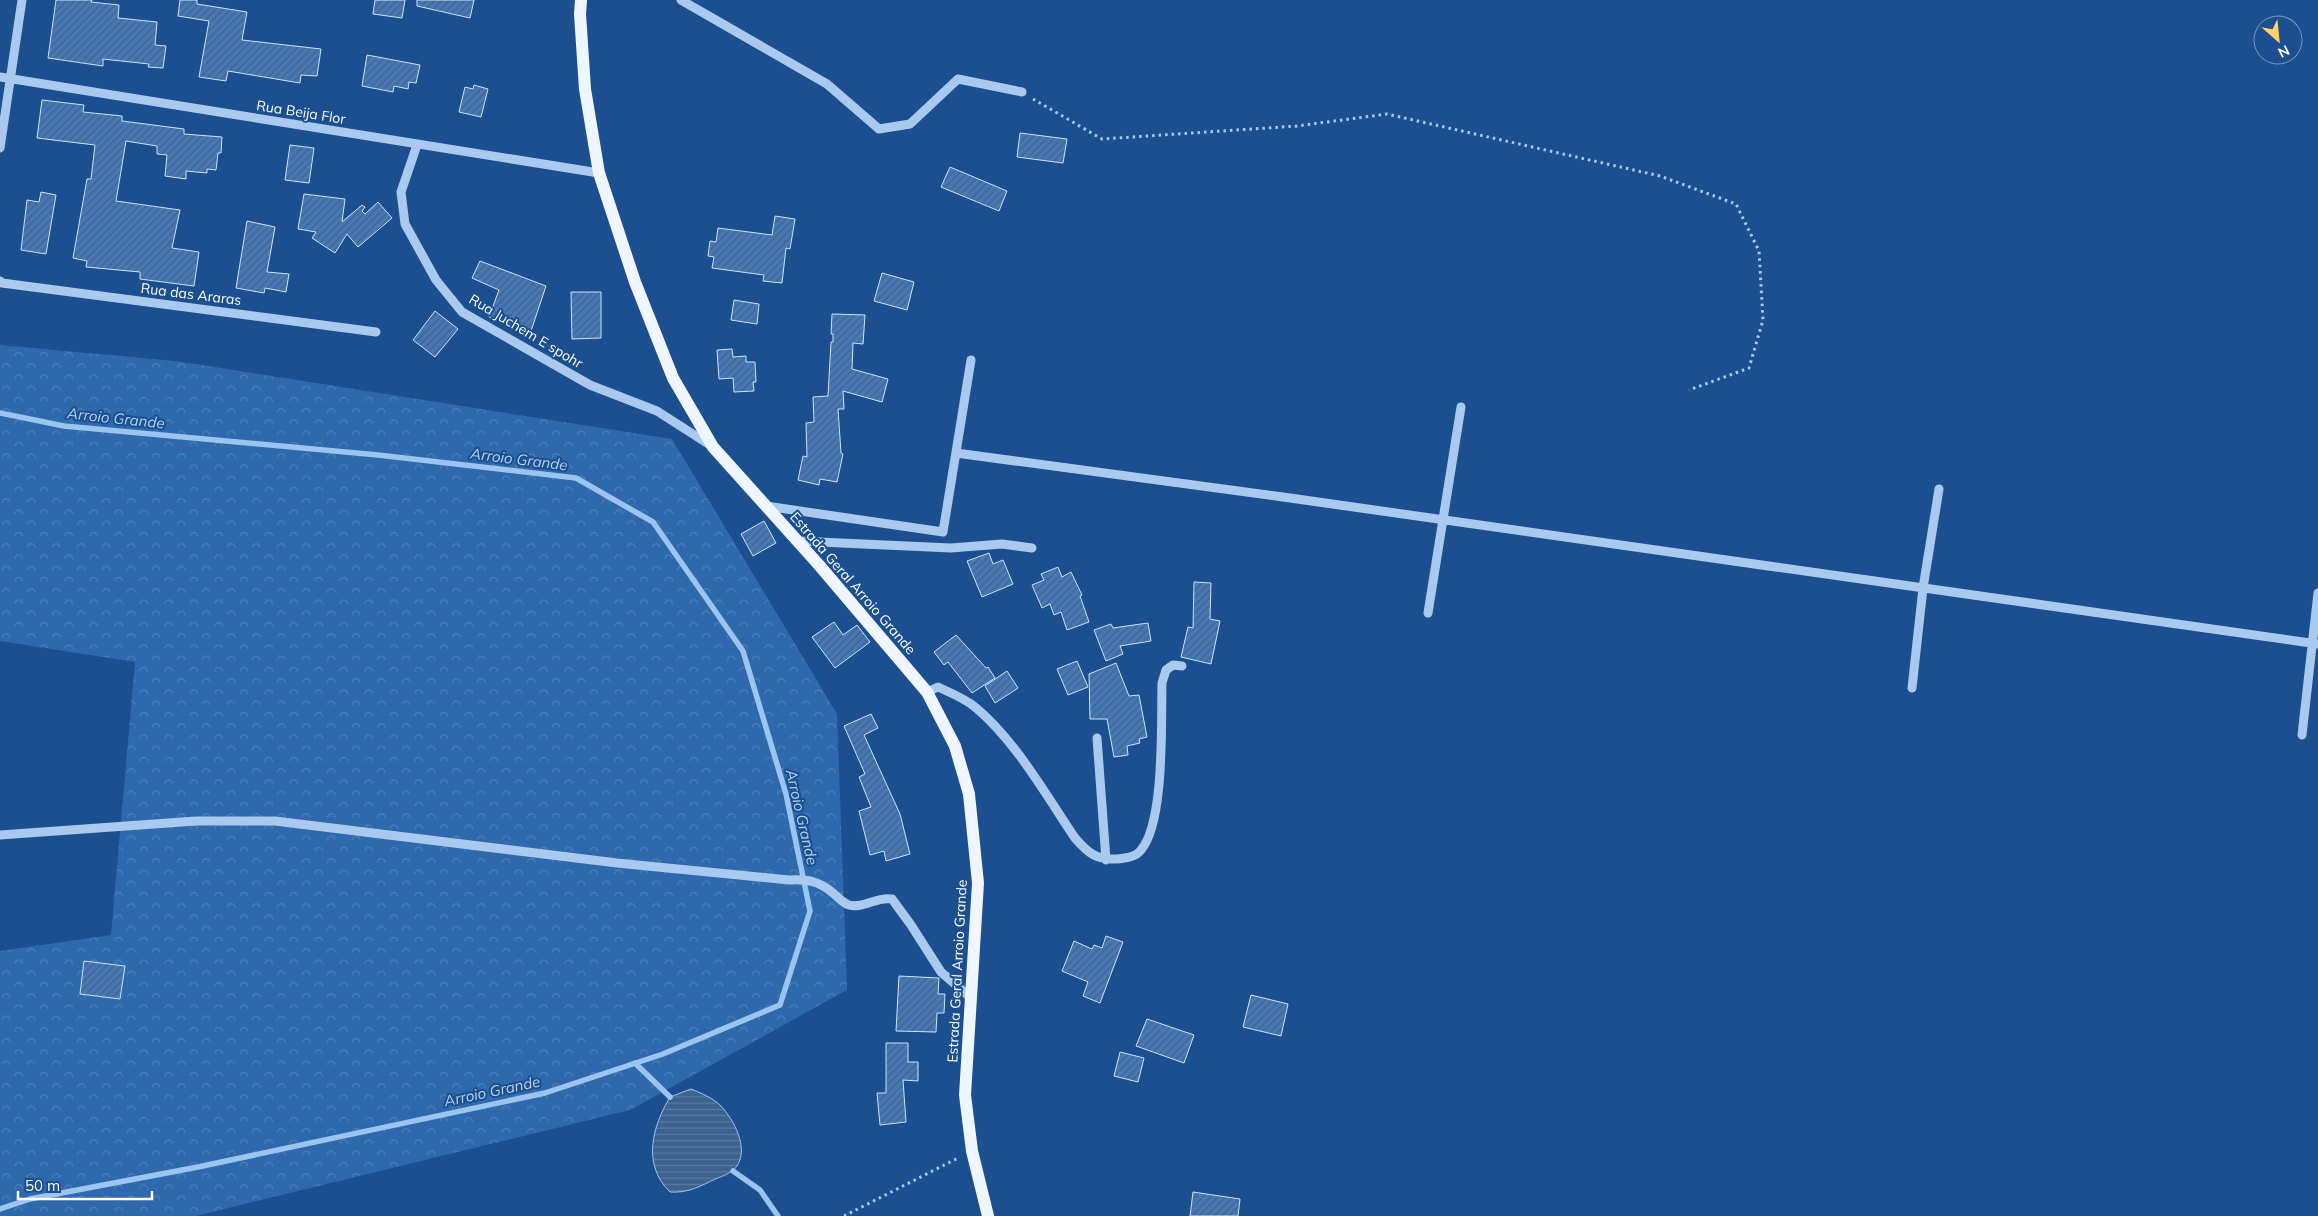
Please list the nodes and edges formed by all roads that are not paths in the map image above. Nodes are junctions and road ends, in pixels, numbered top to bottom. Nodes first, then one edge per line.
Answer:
1 (22, 0) edge
2 (581, 0) edge
3 (681, 0) edge
4 (0, 76) edge
5 (11, 78) junction
6 (1022, 92) road end
7 (417, 145) junction
8 (0, 148) edge
9 (598, 173) junction
10 (1, 282) edge
11 (376, 332) dead end
12 (972, 360) dead end
13 (1461, 407) dead end
14 (713, 447) junction
15 (956, 453) junction
16 (1940, 489) dead end
17 (766, 506) junction
18 (1443, 520) junction
19 (797, 541) junction
20 (1032, 548) dead end
21 (1923, 588) junction
22 (2318, 593) edge
23 (1428, 614) dead end
24 (2315, 644) edge
25 (1182, 666) dead end
26 (1912, 688) dead end
27 (927, 692) junction
28 (2302, 735) dead end
29 (1097, 738) dead end
30 (0, 835) edge
31 (1106, 860) junction
32 (970, 997) junction
33 (988, 1216) edge

1 - 5 street
2 - 9 main road, Estrada Geral Arroio Grande
3 - 6 street
4 - 5 street, Rua Beija Flor
5 - 7 street, Rua Beija Flor
5 - 8 street
7 - 9 street, Rua Beija Flor
7 - 14 street, Rua Juchem E spohr
9 - 14 main road, Estrada Geral Arroio Grande
10 - 11 street, Rua das Araras
12 - 15 street
13 - 18 street
14 - 17 main road, Estrada Geral Arroio Grande
15 - 17 street
15 - 18 street
16 - 21 street
17 - 19 main road, Estrada Geral Arroio Grande
18 - 21 street
18 - 23 street
19 - 20 street
19 - 27 main road, Estrada Geral Arroio Grande
21 - 24 street
21 - 26 street
22 - 24 street
24 - 28 street
25 - 31 street
27 - 31 street
27 - 32 main road, Estrada Geral Arroio Grande
29 - 31 street
30 - 32 street
32 - 33 main road, Estrada Geral Arroio Grande

